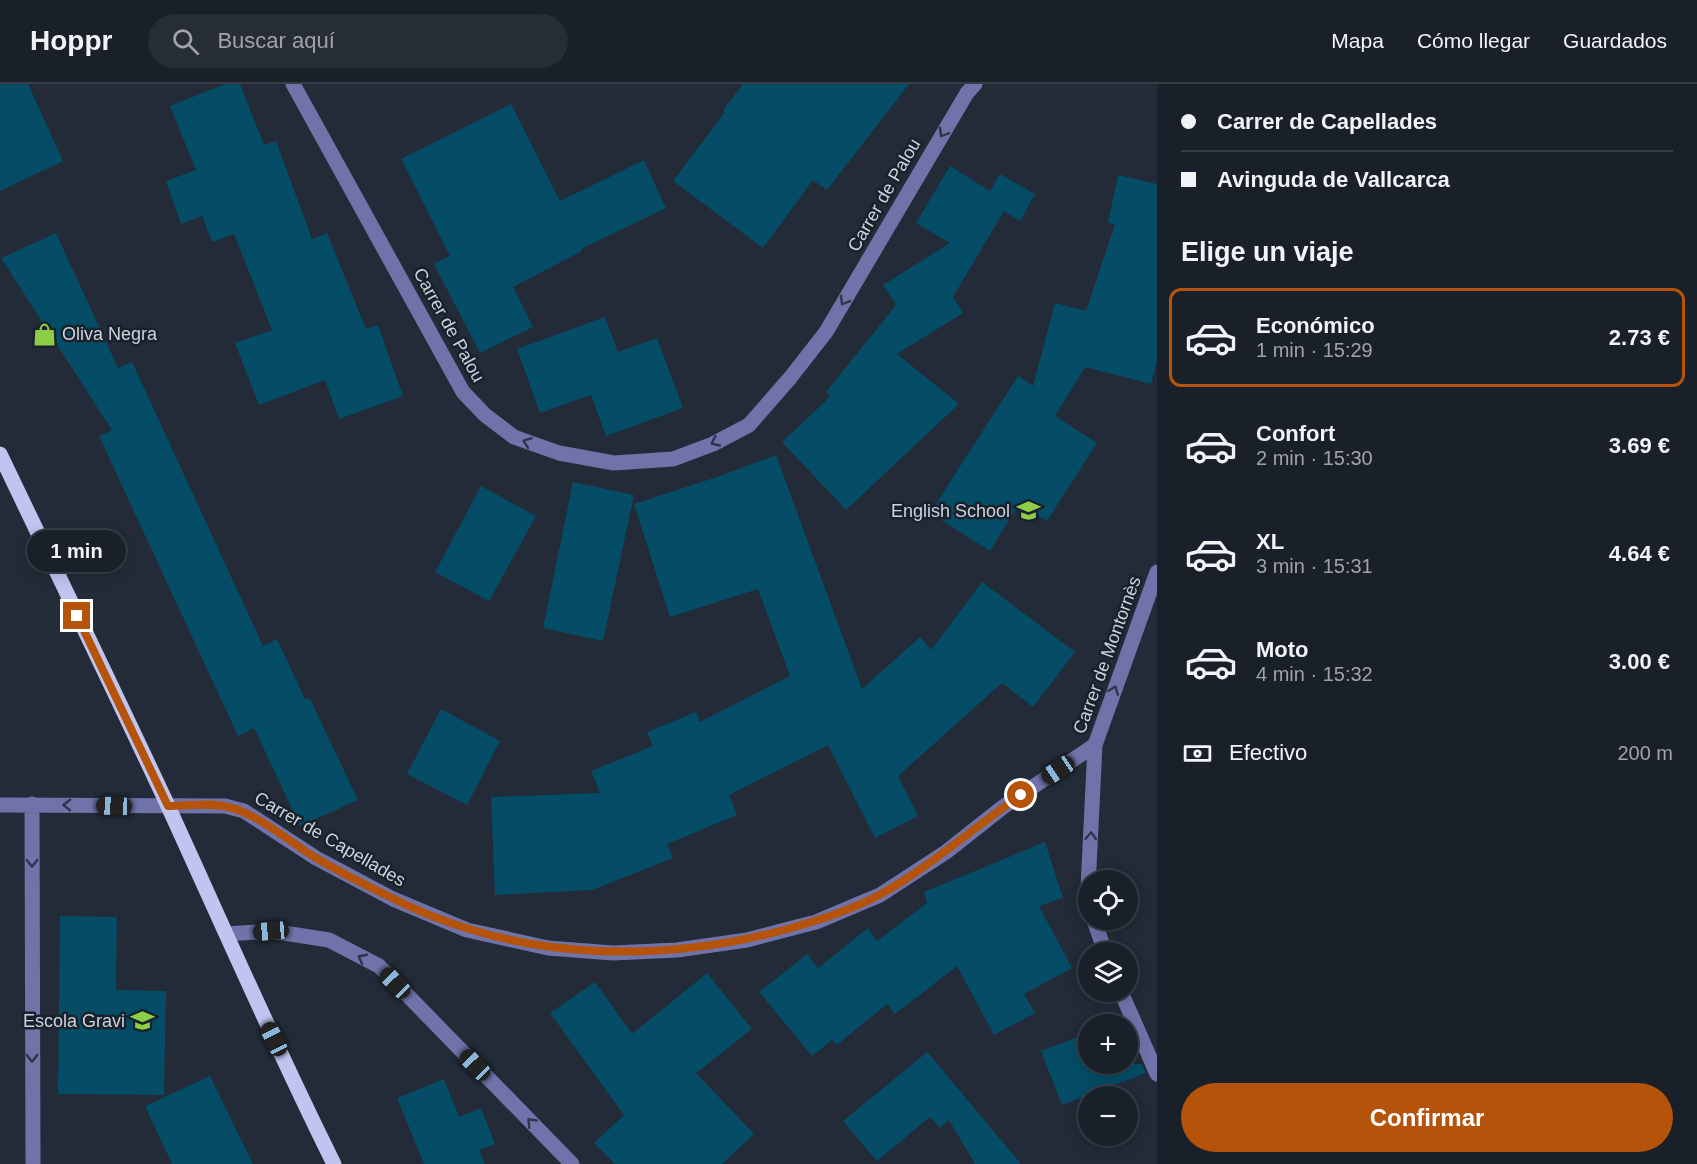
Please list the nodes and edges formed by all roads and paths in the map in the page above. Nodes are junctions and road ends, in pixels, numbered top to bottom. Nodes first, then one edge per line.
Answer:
1 (293, 84) edge
2 (975, 84) edge
3 (0, 454) edge
4 (1157, 572) edge
5 (1095, 745) junction
6 (32, 804) junction
7 (0, 806) edge
8 (168, 806) junction
9 (1090, 870) edge
10 (227, 934) junction
11 (1125, 1002) edge
12 (1157, 1074) edge
13 (33, 1164) edge
14 (334, 1164) edge
15 (572, 1164) edge

2 -> 1 street, Carrer de Palou
3 - 8 main road
5 -> 4 street, Carrer de Montornès
5 - 8 street, Carrer de Capellades
9 -> 5 street, Carrer de Montornès
6 - 7 street, Carrer de Capellades
8 -> 6 street, Carrer de Capellades
6 -> 13 street
8 - 10 main road
10 - 14 main road
15 -> 10 street
11 - 12 street

